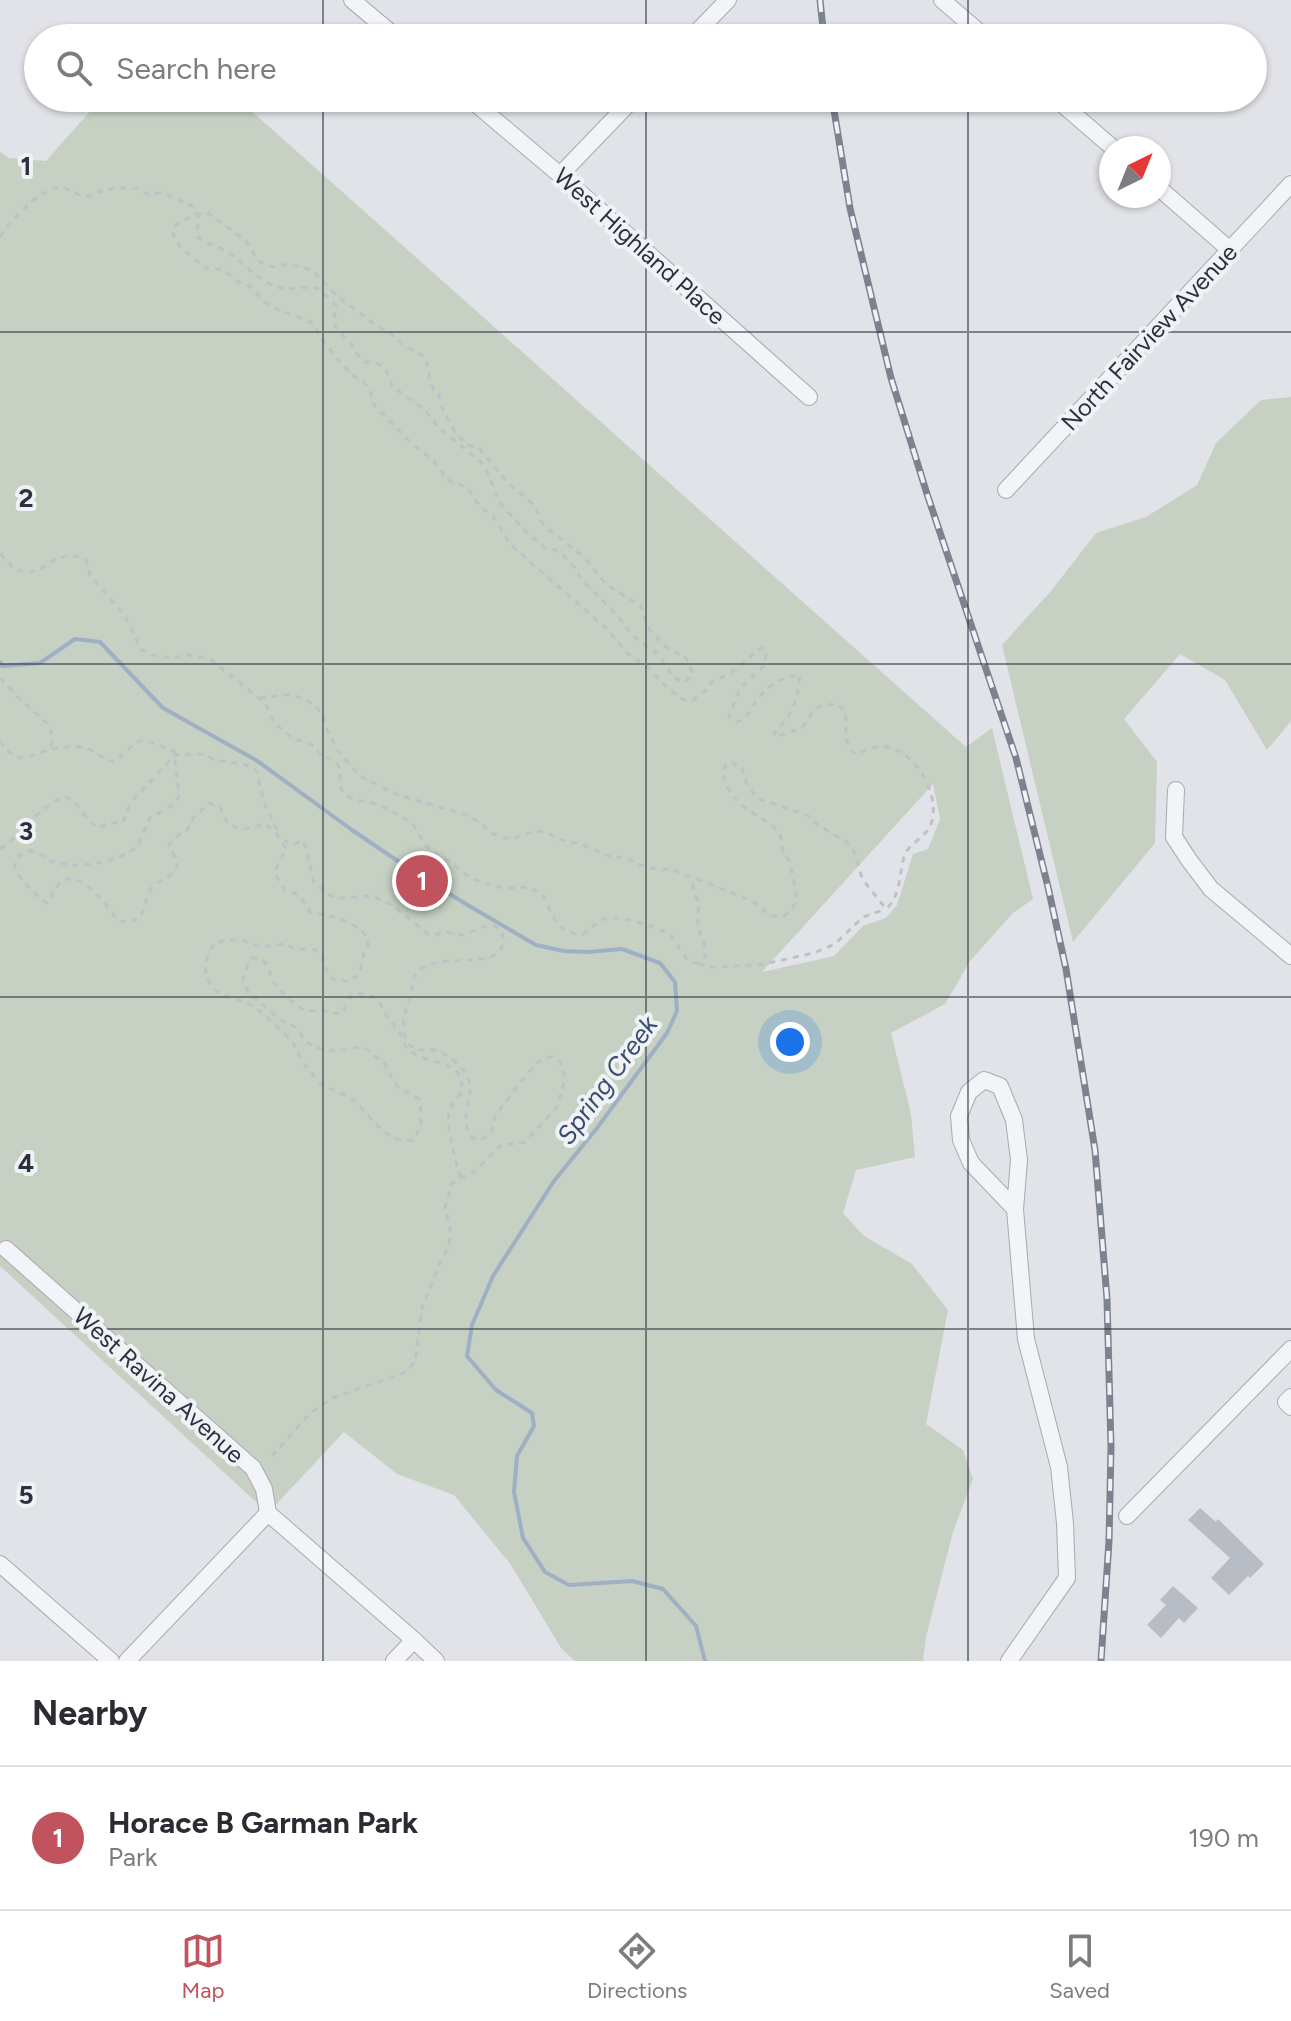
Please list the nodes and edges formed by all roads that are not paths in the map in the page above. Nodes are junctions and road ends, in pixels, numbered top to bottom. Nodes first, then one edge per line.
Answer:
1 (352, 0) edge
2 (728, 0) edge
3 (942, 0) edge
4 (380, 24) edge
5 (705, 24) edge
6 (970, 24) edge
7 (486, 112) edge
8 (621, 112) edge
9 (1071, 112) edge
10 (1099, 136) edge
11 (560, 175) junction
12 (1291, 184) edge
13 (1171, 198) edge
14 (1230, 250) junction
15 (809, 397) dead end
16 (1006, 490) dead end
17 (1176, 790) dead end
18 (1291, 956) edge
19 (1015, 1209) junction
20 (6, 1249) dead end
21 (1291, 1349) edge
22 (1291, 1397) edge
23 (1291, 1407) edge
24 (268, 1513) junction
25 (1127, 1516) dead end
26 (0, 1564) edge
27 (414, 1640) junction
28 (111, 1661) edge
29 (127, 1661) edge
30 (394, 1661) edge
31 (436, 1661) edge
32 (1009, 1661) edge

1 - 4 street
2 - 5 street
3 - 6 street
7 - 11 street, West Highland Place
8 - 11 street
9 - 10 street
11 - 15 street, West Highland Place
12 - 14 street, North Fairview Avenue
13 - 14 street
14 - 16 street, North Fairview Avenue
17 - 18 street
19 - 19 street
19 - 32 street
20 - 24 street, West Ravina Avenue
21 - 25 street
22 - 23 street
24 - 27 street
24 - 29 street
26 - 28 street
27 - 30 street
27 - 31 street

